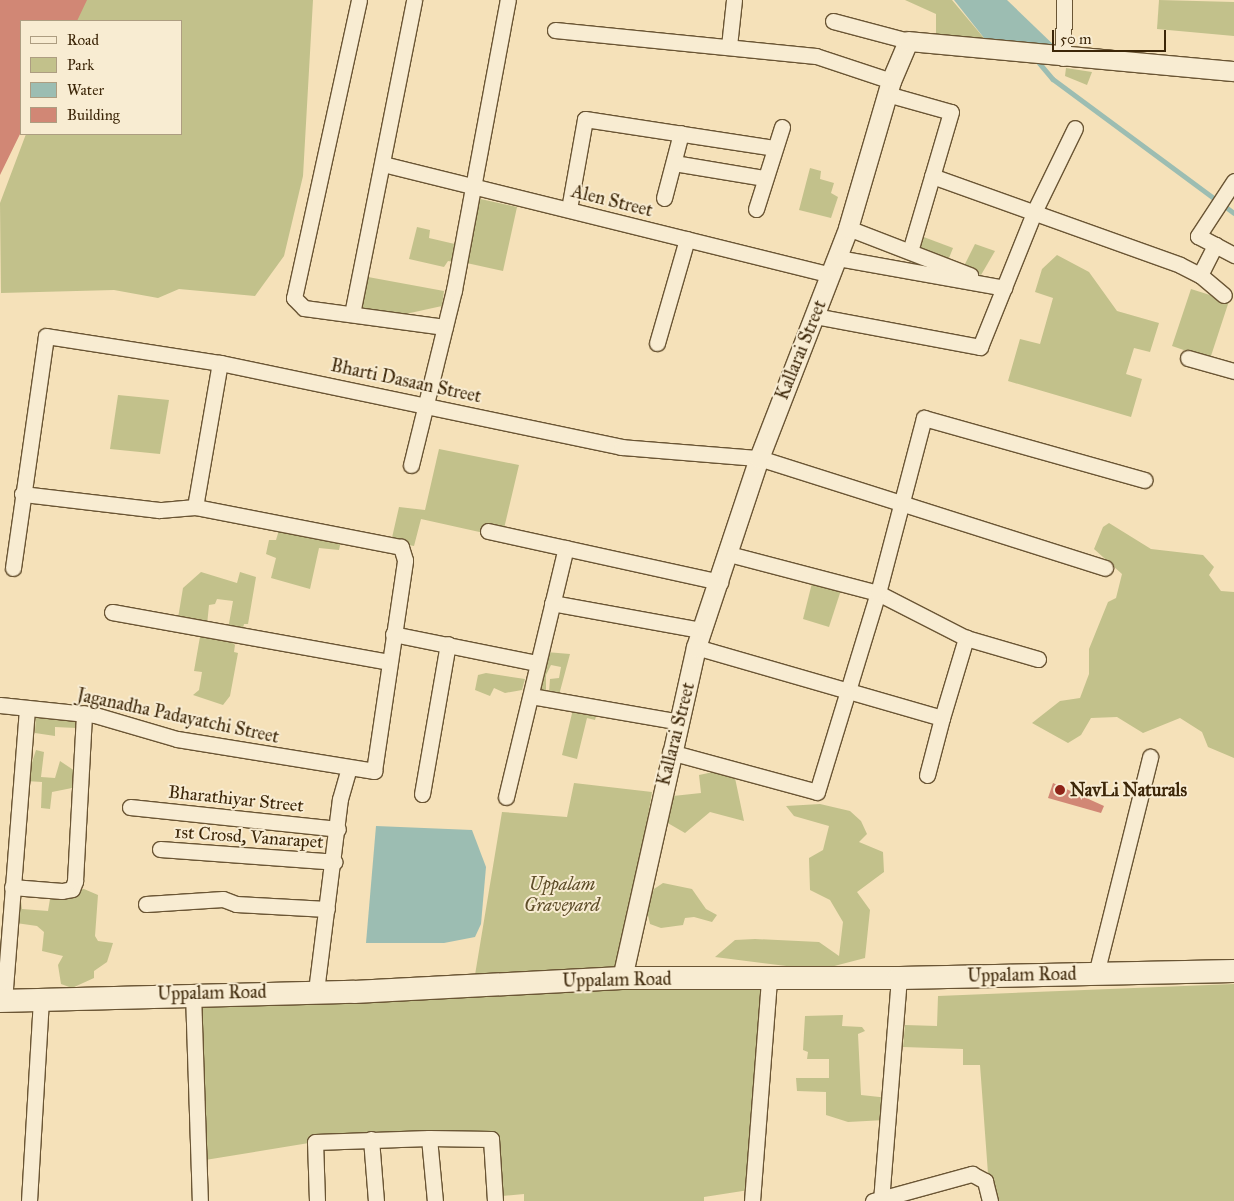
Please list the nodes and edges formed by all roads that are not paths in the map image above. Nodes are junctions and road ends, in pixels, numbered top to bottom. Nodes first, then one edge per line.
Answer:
1 (359, 0) edge
2 (414, 0) edge
3 (508, 0) edge
4 (734, 0) edge
5 (1064, 0) edge
6 (833, 20) dead end
7 (555, 30) dead end
8 (908, 41) junction
9 (729, 46) junction
10 (1061, 58) junction
11 (1234, 71) edge
12 (889, 88) junction
13 (782, 127) dead end
14 (1075, 128) dead end
15 (681, 133) junction
16 (774, 148) junction
17 (674, 163) junction
18 (383, 164) junction
19 (932, 176) junction
20 (765, 178) junction
21 (1234, 181) edge
22 (475, 185) junction
23 (664, 198) dead end
24 (569, 209) junction
25 (756, 209) dead end
26 (1035, 210) junction
27 (848, 228) junction
28 (687, 239) junction
29 (1215, 245) junction
30 (910, 251) junction
31 (1234, 255) edge
32 (834, 266) junction
33 (1200, 275) junction
34 (1004, 288) junction
35 (1224, 295) dead end
36 (352, 314) junction
37 (815, 316) junction
38 (445, 327) junction
39 (657, 344) dead end
40 (1188, 358) dead end
41 (220, 363) junction
42 (1234, 370) edge
43 (424, 403) junction
44 (759, 458) junction
45 (411, 465) dead end
46 (1144, 480) dead end
47 (22, 494) junction
48 (902, 504) junction
49 (195, 507) junction
50 (488, 531) dead end
51 (566, 548) junction
52 (729, 554) junction
53 (13, 568) dead end
54 (1105, 568) dead end
55 (720, 582) junction
56 (878, 593) junction
57 (552, 603) junction
58 (112, 612) dead end
59 (393, 634) junction
60 (966, 638) junction
61 (699, 639) junction
62 (448, 644) junction
63 (1038, 659) dead end
64 (389, 662) junction
65 (537, 663) junction
66 (847, 691) junction
67 (531, 696) junction
68 (0, 705) edge
69 (27, 708) junction
70 (84, 713) junction
71 (942, 718) junction
72 (680, 722) junction
73 (670, 752) junction
74 (1150, 758) dead end
75 (349, 768) junction
76 (927, 775) dead end
77 (422, 794) dead end
78 (506, 797) dead end
79 (130, 807) dead end
80 (338, 829) junction
81 (160, 849) dead end
82 (334, 862) junction
83 (12, 887) junction
84 (146, 904) dead end
85 (327, 909) junction
86 (1234, 971) edge
87 (1096, 974) junction
88 (622, 978) junction
89 (899, 978) junction
90 (769, 980) junction
91 (316, 991) junction
92 (194, 993) junction
93 (41, 999) junction
94 (2, 1001) edge
95 (429, 1138) junction
96 (371, 1139) junction
97 (878, 1200) edge
98 (29, 1201) edge
99 (200, 1201) edge
100 (317, 1201) edge
101 (376, 1201) edge
102 (435, 1201) edge
103 (496, 1201) edge
104 (752, 1201) edge
105 (990, 1201) edge

1 - 36 street
2 - 18 street
3 - 22 street
4 - 9 street
5 - 10 street
6 - 8 street
7 - 9 street
8 - 10 street
8 - 12 street, Kallarai Street
9 - 12 street
10 - 11 street
12 - 19 street
12 - 27 street, Kallarai Street
13 - 16 street
14 - 26 street
15 - 16 street
15 - 17 street
15 - 24 street
16 - 20 street
17 - 20 street
17 - 23 street
18 - 22 street, Alen Street
18 - 36 street
19 - 26 street
19 - 30 street
20 - 25 street
21 - 29 street
22 - 24 street, Alen Street
22 - 38 street
24 - 28 street, Alen Street
26 - 33 street
26 - 34 street
27 - 30 street
27 - 32 street, Kallarai Street
28 - 32 street, Alen Street
28 - 39 street
29 - 31 street
29 - 33 street
30 - 34 street
32 - 34 street, Alen Street
32 - 37 street, Kallarai Street
33 - 35 street
34 - 37 street
36 - 38 street
37 - 44 street, Kallarai Street
38 - 43 street
40 - 42 street
41 - 43 street, Bharti Dasaan Street
41 - 47 street, Bharti Dasaan Street
41 - 49 street
43 - 44 street, Bharti Dasaan Street
43 - 45 street
44 - 48 street, Bharti Dasaan Street
44 - 52 street, Kallarai Street
46 - 48 street
47 - 49 street
47 - 53 street
48 - 54 street, Bharti Dasaan Street
48 - 56 street
49 - 59 street
50 - 51 street
51 - 55 street
51 - 57 street
52 - 55 street, Kallarai Street
52 - 56 street
55 - 61 street, Kallarai Street
56 - 60 street
56 - 66 street
57 - 61 street
57 - 65 street
58 - 64 street
59 - 62 street
59 - 64 street
60 - 63 street
60 - 71 street
61 - 66 street
61 - 72 street, Kallarai Street
62 - 65 street
62 - 77 street
64 - 75 street, Jaganadha Padayatchi Street
65 - 67 street
66 - 71 street
66 - 73 street
67 - 72 street
67 - 78 street
68 - 69 street, Jaganadha Padayatchi Street
69 - 70 street, Jaganadha Padayatchi Street
69 - 83 street
70 - 75 street, Jaganadha Padayatchi Street
70 - 83 street
71 - 76 street
72 - 73 street, Kallarai Street
73 - 88 street, Kallarai Street
74 - 87 street
75 - 80 street
79 - 80 street, Bharathiyar Street
80 - 82 street
81 - 82 street, 1st Crosd, Vanarapet
82 - 85 street
83 - 94 street
84 - 85 street
85 - 91 street
86 - 87 main road, Uppalam Road
87 - 89 main road, Uppalam Road
88 - 90 main road, Uppalam Road
88 - 91 main road, Uppalam Road
89 - 90 main road, Uppalam Road
89 - 97 street
90 - 104 street
91 - 92 main road, Uppalam Road
92 - 93 main road, Uppalam Road
92 - 99 street
93 - 94 main road, Uppalam Road
93 - 98 street
95 - 96 street
95 - 102 street
95 - 103 street
96 - 100 street
96 - 101 street
97 - 105 street

